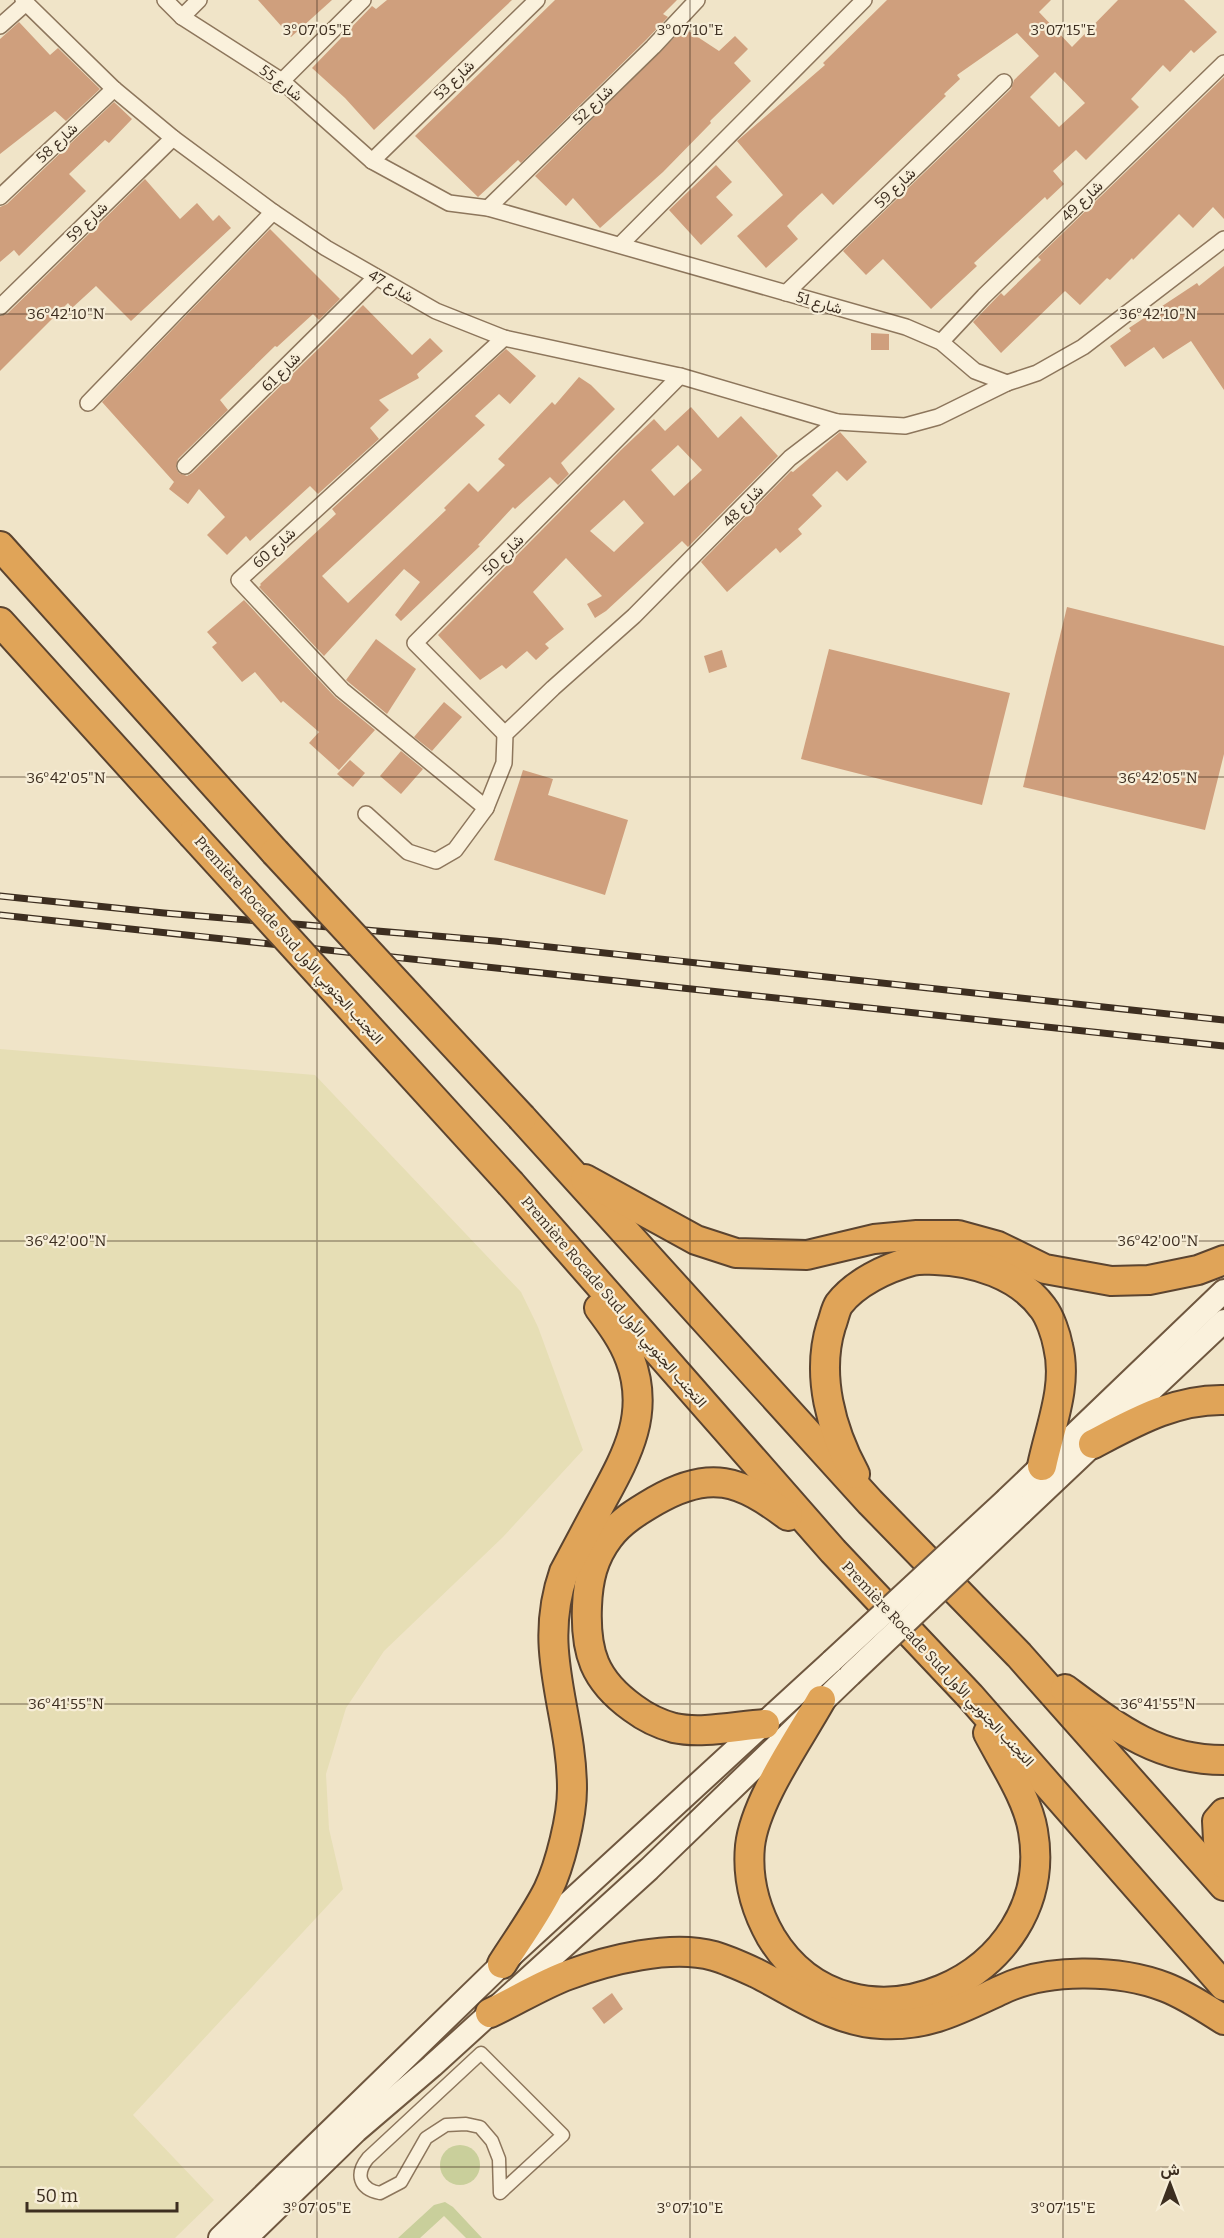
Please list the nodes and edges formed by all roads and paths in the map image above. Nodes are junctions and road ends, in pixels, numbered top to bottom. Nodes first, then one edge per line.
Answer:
1 (165, 0) edge
2 (199, 0) edge
3 (363, 0) edge
4 (537, 0) edge
5 (697, 0) edge
6 (864, 0) edge
7 (24, 2) edge
8 (182, 16) junction
9 (0, 26) edge
10 (1224, 63) edge
11 (282, 81) junction
12 (1004, 82) dead end
13 (114, 89) junction
14 (173, 138) junction
15 (372, 161) junction
16 (0, 197) edge
17 (488, 208) junction
18 (273, 212) junction
19 (1224, 239) edge
20 (620, 245) junction
21 (376, 277) junction
22 (786, 293) junction
23 (0, 307) edge
24 (504, 338) junction
25 (941, 342) junction
26 (680, 376) junction
27 (1007, 383) junction
28 (88, 403) dead end
29 (837, 423) junction
30 (185, 466) dead end
31 (0, 546) edge
32 (0, 622) edge
33 (505, 734) junction
34 (486, 808) junction
35 (366, 814) dead end
36 (570, 1172) junction
37 (511, 1184) junction
38 (1224, 1260) edge
39 (1224, 1291) edge
40 (1224, 1321) edge
41 (1224, 1400) edge
42 (1093, 1444) junction
43 (1042, 1466) junction
44 (870, 1502) junction
45 (1014, 1506) junction
46 (833, 1551) junction
47 (1019, 1655) junction
48 (970, 1696) junction
49 (821, 1701) junction
50 (765, 1724) junction
51 (1224, 1760) edge
52 (1224, 1813) edge
53 (1224, 1864) edge
54 (1224, 1886) edge
55 (502, 1964) junction
56 (1224, 1986) edge
57 (490, 2013) junction
58 (1224, 2020) edge
59 (500, 2193) joint
60 (220, 2238) edge
61 (246, 2238) edge

1 - 8 street, شارع 55
2 - 8 street
3 - 11 street
4 - 15 street, شارع 53
5 - 17 street, شارع 52
6 - 20 street
7 - 9 street
7 - 13 street, شارع 47
8 - 11 street, شارع 55
10 - 25 street, شارع 49
11 - 15 street, شارع 55
12 - 22 street, شارع 59
13 - 14 street, شارع 47
13 - 16 street, شارع 58
14 - 18 street, شارع 47
14 - 23 street, شارع 59
15 - 17 street, شارع 51
17 - 20 street, شارع 51
18 - 21 street, شارع 47
18 - 28 street
19 - 27 street
20 - 22 street, شارع 51
21 - 24 street, شارع 47
21 - 30 street, شارع 61
22 - 25 street, شارع 51
24 - 26 street, شارع 47
24 - 34 street, شارع 60
25 - 27 street, شارع 51
26 - 29 street, شارع 47
26 - 33 street, شارع 50
27 - 29 street
29 - 33 street, شارع 48
31 - 36 highway, bridge
32 - 37 highway, Première Rocade Sud التجنب الجنوبي الأول, bridge
33 - 34 street
34 - 35 street
36 - 38 highway
36 - 44 highway
37 - 46 highway, Première Rocade Sud التجنب الجنوبي الأول
37 - 55 highway
39 - 43 main road
40 - 42 main road
41 - 42 highway
42 - 45 main road
43 - 44 highway
43 - 45 main road
44 - 47 highway
45 - 49 main road, bridge
45 - 50 main road, bridge
46 - 48 highway, Première Rocade Sud التجنب الجنوبي الأول
46 - 50 highway
47 - 51 highway
47 - 54 highway
48 - 49 highway
48 - 56 highway, Première Rocade Sud التجنب الجنوبي الأول
49 - 57 main road
50 - 55 main road
52 - 53 highway
55 - 60 main road
57 - 58 highway
57 - 61 main road
59 - 59 street

